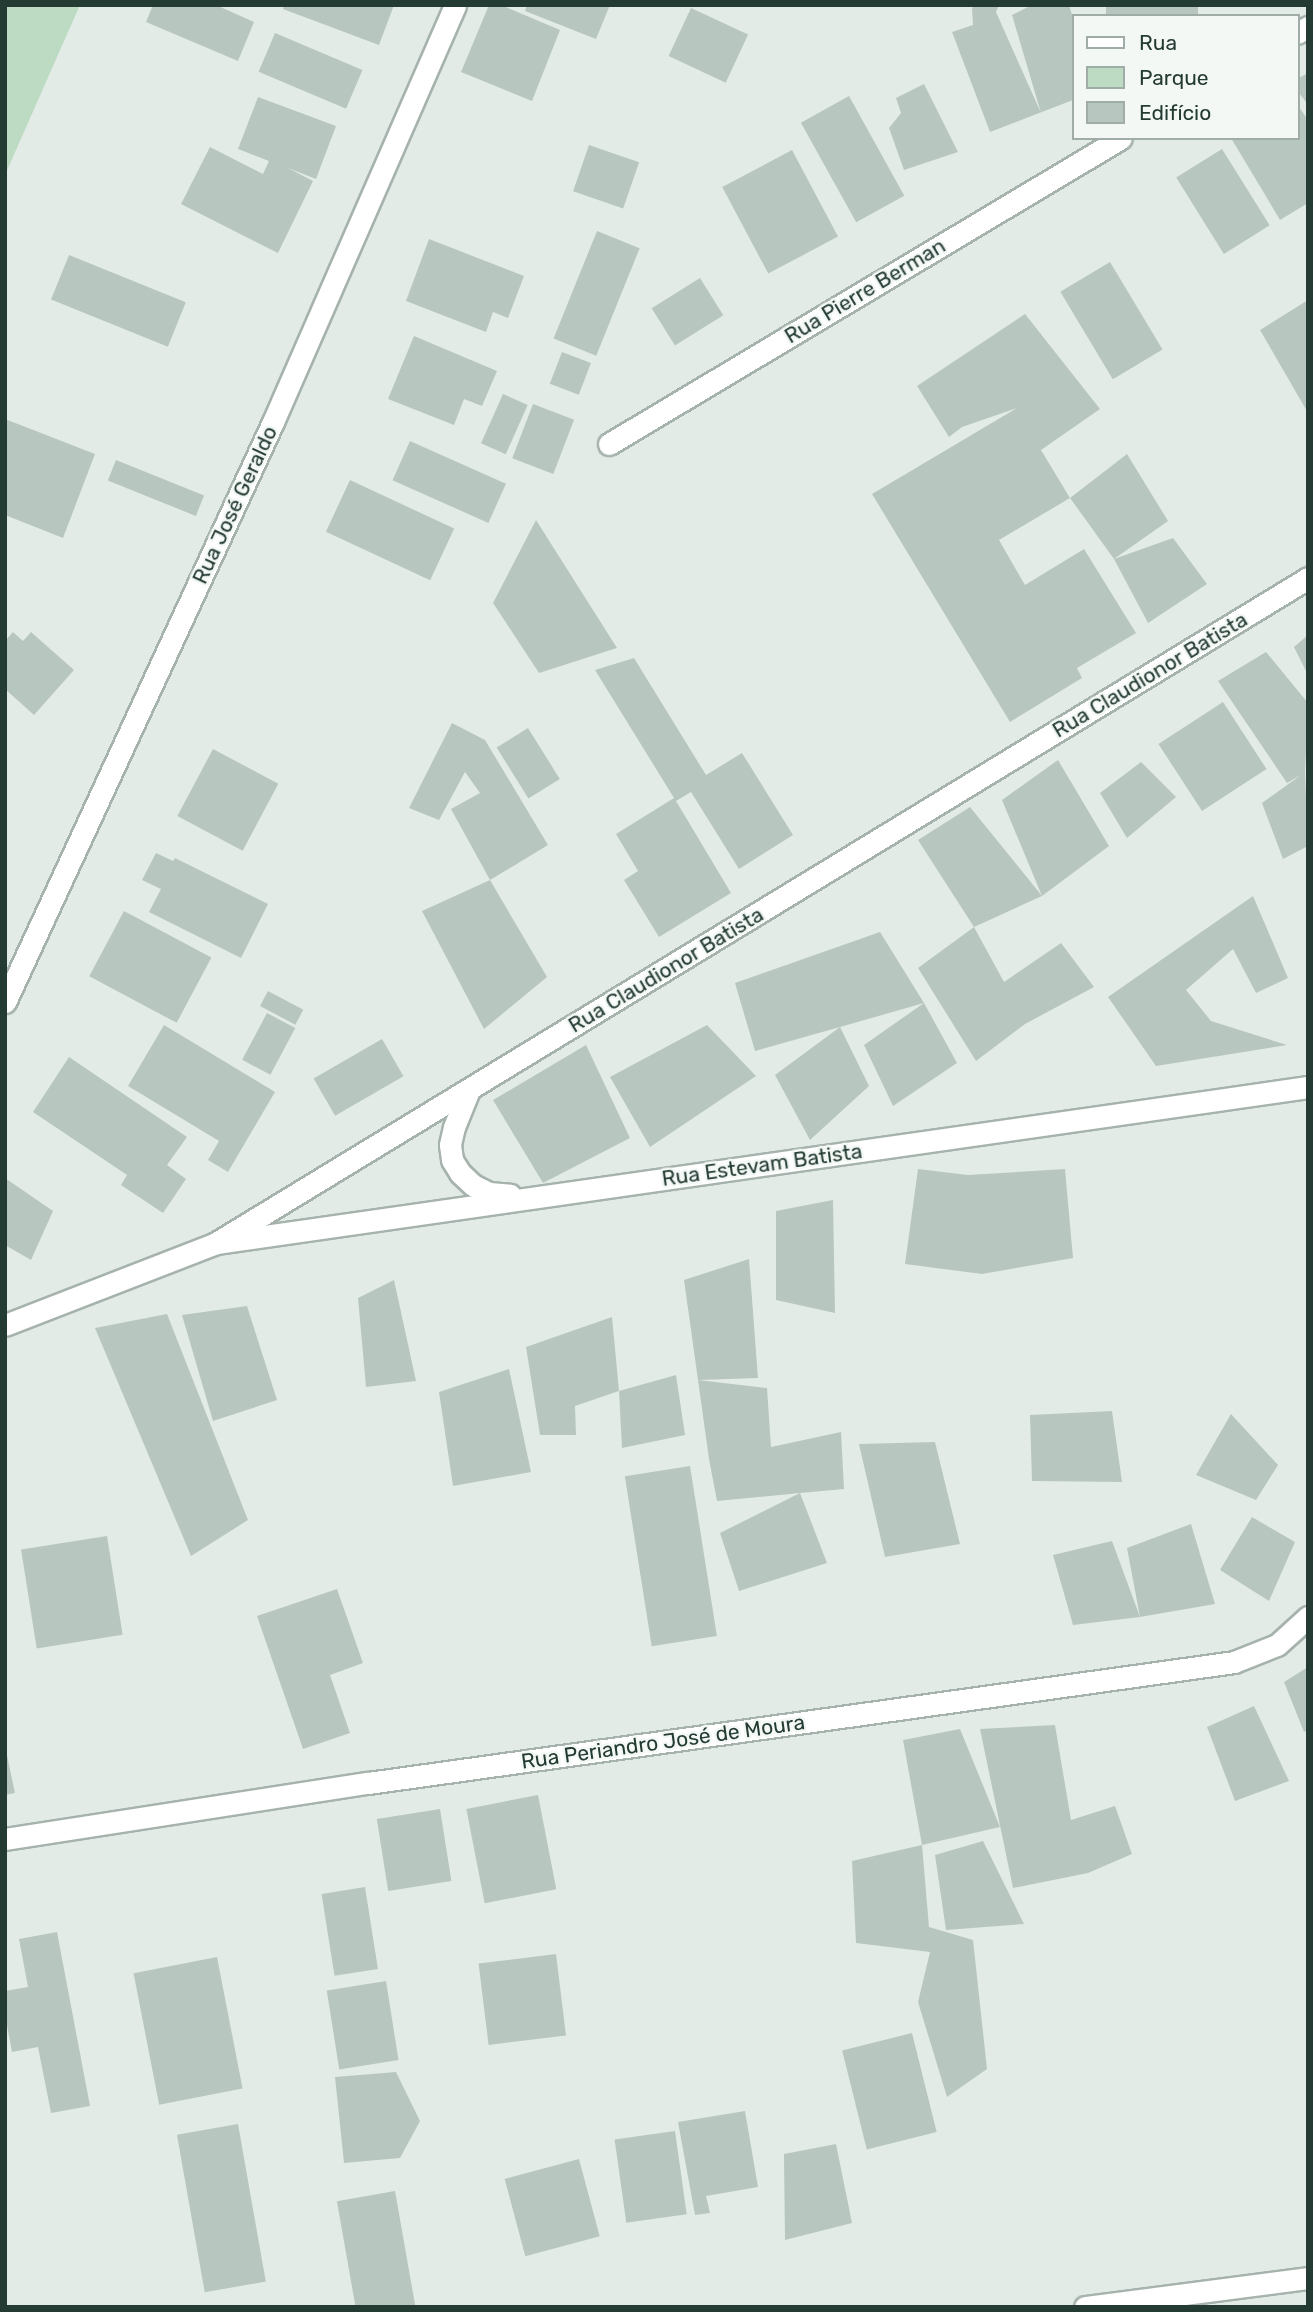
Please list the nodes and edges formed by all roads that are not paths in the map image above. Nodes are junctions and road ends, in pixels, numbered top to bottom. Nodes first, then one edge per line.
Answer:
1 (455, 5) edge
2 (1118, 140) edge
3 (608, 444) dead end
4 (1308, 578) edge
5 (5, 1002) edge
6 (1308, 1087) edge
7 (469, 1090) junction
8 (529, 1198) junction
9 (216, 1242) junction
10 (5, 1325) edge
11 (1308, 1618) edge
12 (5, 1839) edge
13 (1308, 2278) edge
14 (1084, 2307) edge

1 - 5 street, Rua José Geraldo
2 - 3 street, Rua Pierre Berman
4 - 7 street, Rua Claudionor Batista
6 - 8 street, Rua Estevam Batista
7 - 8 street
7 - 9 street, Rua Claudionor Batista
8 - 9 street, Rua Estevam Batista
9 - 10 street, Rua Claudionor Batista
11 - 12 street, Rua Periandro José de Moura
13 - 14 street

